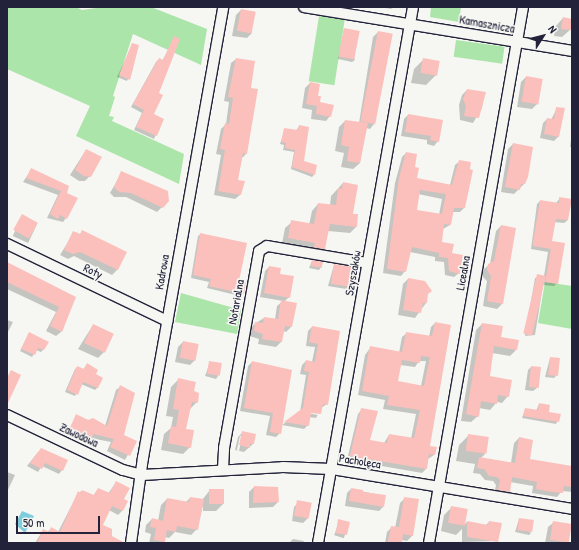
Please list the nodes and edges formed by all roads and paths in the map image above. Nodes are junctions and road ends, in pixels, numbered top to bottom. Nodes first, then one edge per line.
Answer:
1 (223, 7) edge
2 (304, 7) edge
3 (413, 7) edge
4 (523, 7) edge
5 (410, 24) junction
6 (518, 43) junction
7 (572, 51) edge
8 (7, 244) edge
9 (368, 263) junction
10 (167, 321) junction
11 (7, 415) edge
12 (223, 469) junction
13 (331, 469) junction
14 (142, 475) junction
15 (439, 487) junction
16 (572, 509) edge
17 (131, 543) edge
18 (318, 543) edge
19 (429, 543) edge

1 - 10 street, Kadrowa
2 - 5 street, Kamasznicza
3 - 5 street, Szyszaków
4 - 6 street, Licealna
5 - 6 street, Kamasznicza
5 - 9 street, Szyszaków
6 - 7 street, Kamasznicza
6 - 15 street, Licealna
8 - 10 street, Roty
9 - 12 street, Notarialna
9 - 13 street, Szyszaków
10 - 14 street, Kadrowa
11 - 14 street, Zawodowa
12 - 13 street, Pacholęca
12 - 14 street, Pacholęca
13 - 15 street, Pacholęca
13 - 18 street, Szyszaków
14 - 17 street, Kadrowa
15 - 16 street, Pacholęca
15 - 19 street, Licealna

